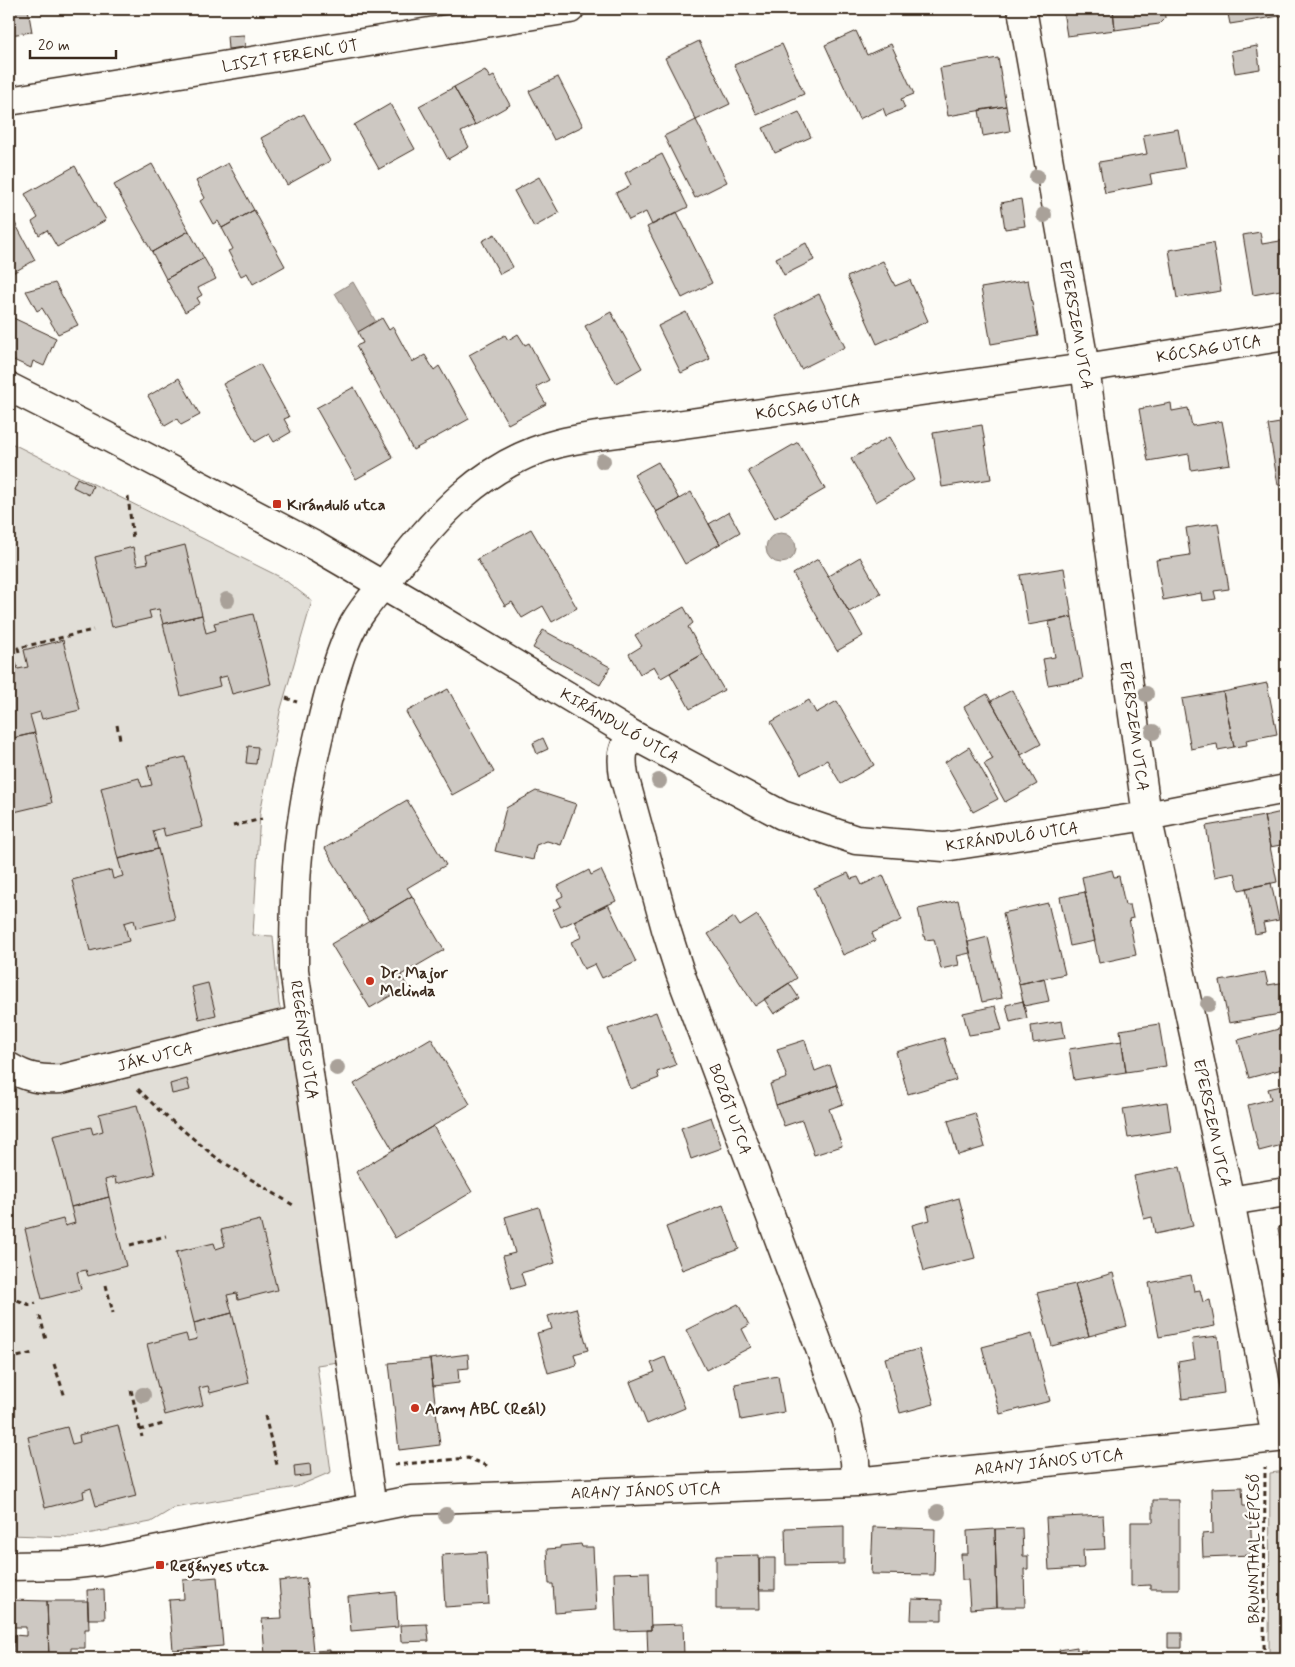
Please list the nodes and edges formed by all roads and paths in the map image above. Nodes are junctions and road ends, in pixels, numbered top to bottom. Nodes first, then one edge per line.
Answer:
1 (570, 9) edge
2 (1022, 9) edge
3 (9, 101) edge
4 (1286, 336) edge
5 (1085, 368) junction
6 (9, 388) edge
7 (128, 496) dead end
8 (133, 540) dead end
9 (382, 586) junction
10 (93, 630) dead end
11 (19, 652) dead end
12 (117, 725) dead end
13 (631, 734) junction
14 (120, 739) dead end
15 (1286, 789) edge
16 (1147, 816) junction
17 (262, 819) dead end
18 (233, 826) dead end
19 (301, 1020) junction
20 (130, 1062) junction
21 (9, 1067) edge
22 (1286, 1192) edge
23 (1230, 1201) junction
24 (293, 1205) dead end
25 (166, 1236) dead end
26 (130, 1245) dead end
27 (106, 1285) dead end
28 (9, 1297) edge
29 (36, 1303) dead end
30 (113, 1313) dead end
31 (40, 1316) dead end
32 (46, 1340) dead end
33 (33, 1353) dead end
34 (9, 1359) edge
35 (54, 1364) dead end
36 (131, 1390) dead end
37 (65, 1397) dead end
38 (265, 1416) dead end
39 (162, 1424) dead end
40 (140, 1430) junction
41 (142, 1437) dead end
42 (1276, 1437) edge
43 (277, 1465) dead end
44 (492, 1468) dead end
45 (366, 1469) junction
46 (856, 1482) junction
47 (372, 1508) junction
48 (9, 1566) edge
49 (1264, 1658) edge

1 - 3 street, LISZT FERENC ÚT
2 - 5 street, EPERSZEM UTCA
4 - 5 street, KÓCSAG UTCA
5 - 9 street, KÓCSAG UTCA
5 - 16 street, EPERSZEM UTCA
6 - 9 street, KIRÁNDULÓ UTCA
7 - 8 path
9 - 13 street, KIRÁNDULÓ UTCA
9 - 19 street, REGÉNYES UTCA
10 - 11 path
12 - 14 path
13 - 16 street, KIRÁNDULÓ UTCA
13 - 46 street, BOZÓT UTCA
15 - 16 street, KIRÁNDULÓ UTCA
16 - 23 street, EPERSZEM UTCA
17 - 18 path
19 - 20 street, JÁK UTCA
19 - 45 street, REGÉNYES UTCA
20 - 21 street, JÁK UTCA
20 - 24 path
22 - 23 street
23 - 42 street, EPERSZEM UTCA
25 - 26 path
27 - 30 path
28 - 29 path
31 - 32 path
33 - 34 path
35 - 37 path
36 - 40 path
38 - 43 path
39 - 40 path
40 - 41 path
42 - 46 street, ARANY JÁNOS UTCA
42 - 49 path, BRUNNTHAL LÉPCSŐ
44 - 45 path
45 - 47 street, REGÉNYES UTCA
46 - 47 street, ARANY JÁNOS UTCA
47 - 48 street, ARANY JÁNOS UTCA

